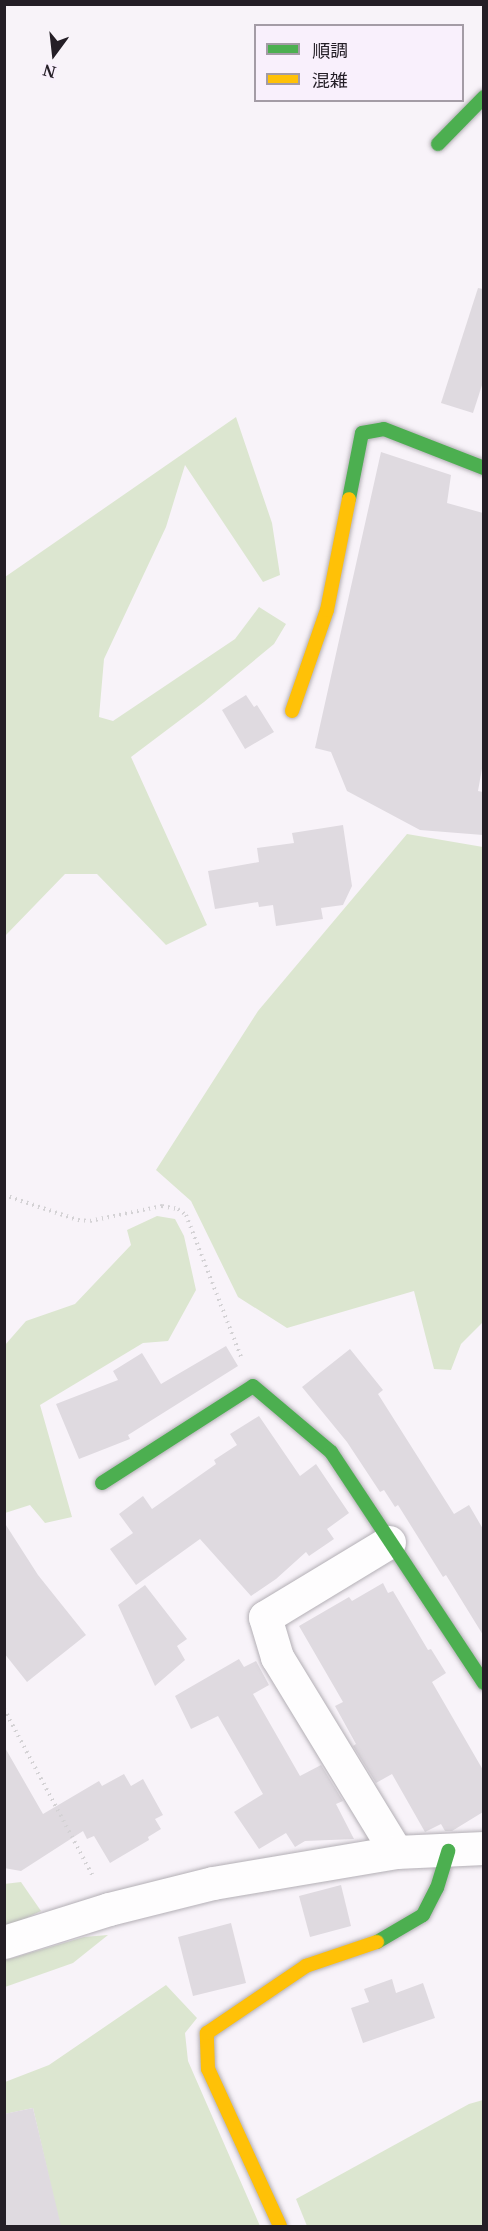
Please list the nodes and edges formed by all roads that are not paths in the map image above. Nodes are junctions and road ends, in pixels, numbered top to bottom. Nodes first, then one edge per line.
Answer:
1 (483, 97) edge
2 (438, 144) dead end
3 (483, 468) edge
4 (292, 711) dead end
5 (102, 1482) dead end
6 (389, 1542) junction
7 (483, 1683) edge
8 (483, 1848) edge
9 (448, 1851) junction
10 (396, 1852) junction
11 (4, 1942) edge
12 (280, 2226) edge

1 - 2 street
3 - 4 street
5 - 6 street
6 - 7 street
6 - 10 street
8 - 9 street
9 - 10 street
9 - 12 street
10 - 11 street

